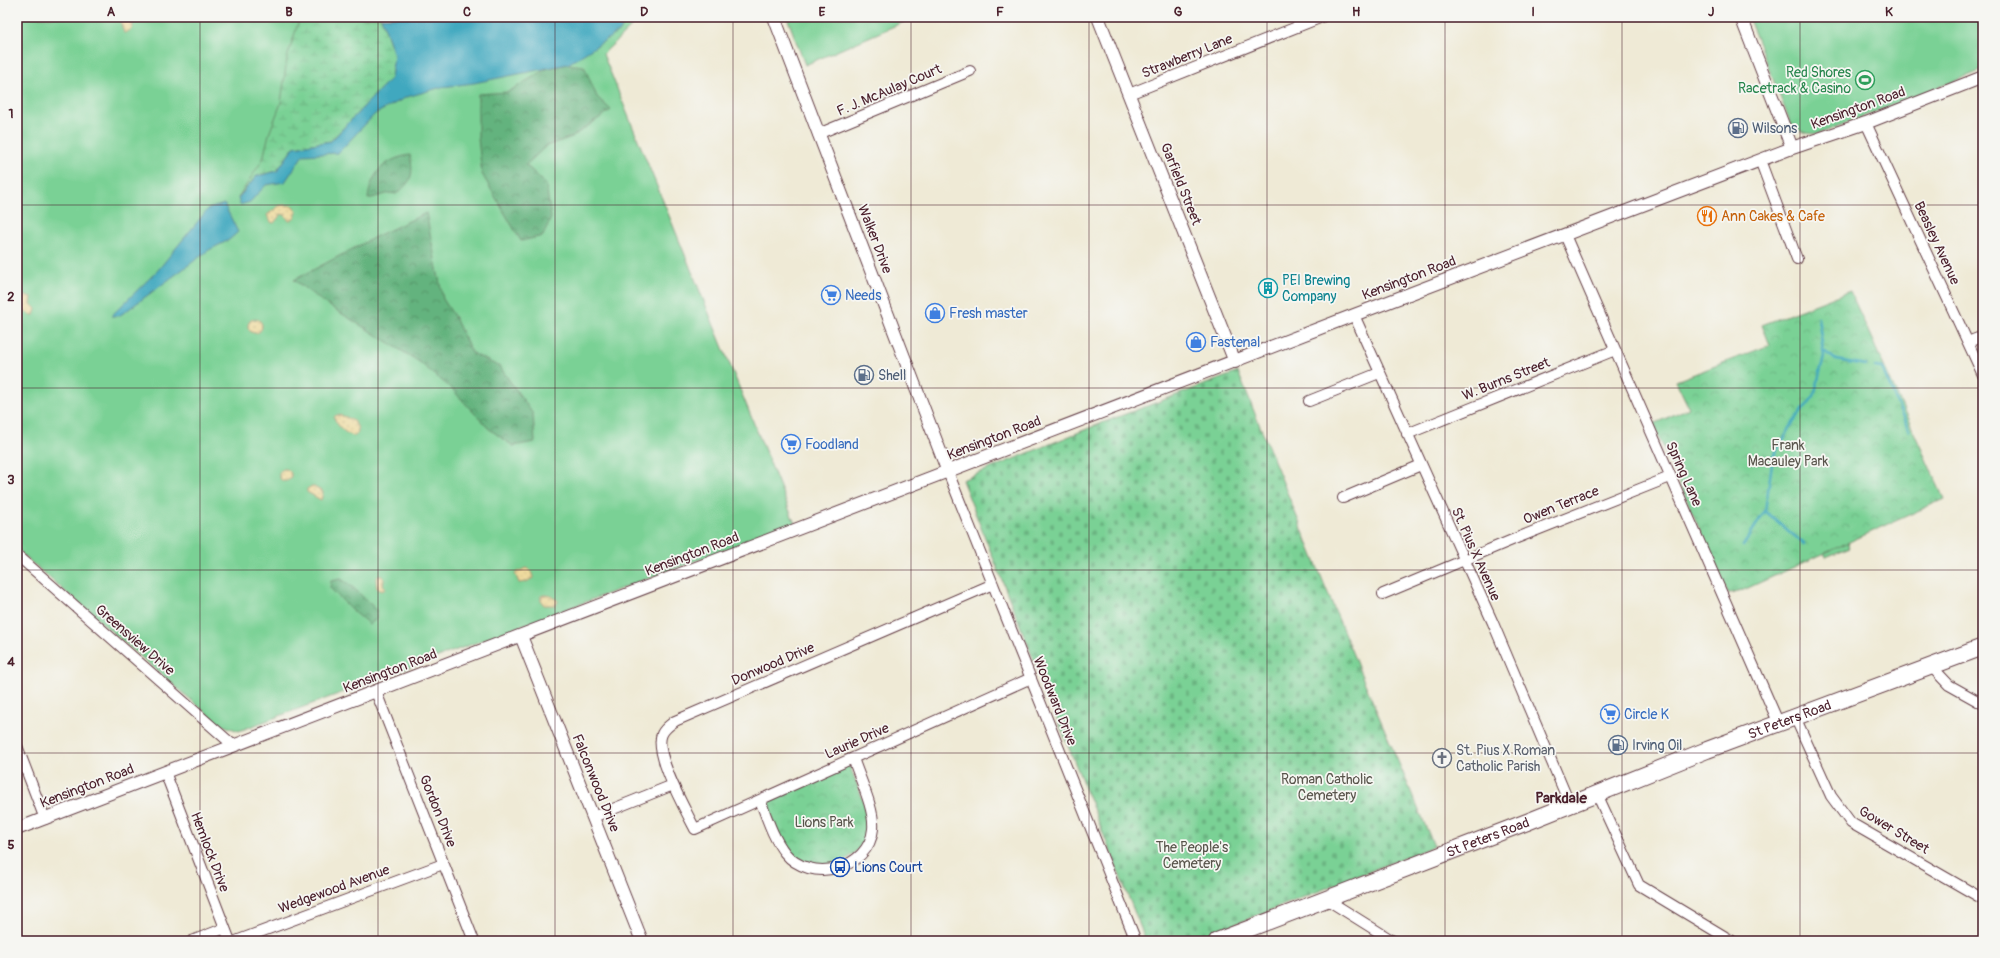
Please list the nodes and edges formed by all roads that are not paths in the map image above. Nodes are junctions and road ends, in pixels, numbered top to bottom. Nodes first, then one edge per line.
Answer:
1 (774, 17) edge
2 (1098, 17) edge
3 (1322, 17) edge
4 (1741, 17) edge
5 (970, 71) dead end
6 (1983, 77) edge
7 (1129, 94) junction
8 (1866, 123) junction
9 (818, 134) junction
10 (1792, 148) junction
11 (1760, 160) junction
12 (1565, 235) junction
13 (1798, 259) dead end
14 (1354, 315) junction
15 (1983, 336) edge
16 (1968, 342) junction
17 (1615, 350) junction
18 (1235, 362) junction
19 (1379, 373) junction
20 (1983, 375) edge
21 (1309, 401) dead end
22 (1407, 434) junction
23 (1421, 466) junction
24 (948, 472) junction
25 (1670, 477) junction
26 (1343, 498) dead end
27 (17, 554) edge
28 (1463, 560) junction
29 (993, 584) junction
30 (1383, 594) dead end
31 (521, 636) junction
32 (1983, 647) edge
33 (1931, 666) junction
34 (1031, 678) junction
35 (376, 692) junction
36 (1983, 704) edge
37 (1795, 717) junction
38 (1779, 724) junction
39 (17, 746) edge
40 (234, 746) junction
41 (853, 758) junction
42 (165, 772) junction
43 (673, 785) junction
44 (1597, 794) junction
45 (760, 800) junction
46 (1570, 805) junction
47 (593, 817) junction
48 (45, 819) junction
49 (17, 829) edge
50 (695, 829) joint
51 (443, 864) junction
52 (1326, 899) junction
53 (1983, 899) edge
54 (225, 928) junction
55 (192, 941) edge
56 (230, 941) edge
57 (236, 941) edge
58 (474, 941) edge
59 (642, 941) edge
60 (1136, 941) edge
61 (1217, 941) edge
62 (1392, 941) edge
63 (1732, 941) edge

1 - 9 street, Walker Drive
2 - 7 street, Garfield Street
3 - 7 street, Strawberry Lane
4 - 10 street
5 - 9 street, F. J. McAulay Court
6 - 8 street, Kensington Road
7 - 18 street, Garfield Street
8 - 10 street, Kensington Road
8 - 16 street, Beasley Avenue
9 - 24 street, Walker Drive
10 - 11 street, Kensington Road
11 - 12 street, Kensington Road
11 - 13 street
12 - 14 street, Kensington Road
12 - 17 street, Spring Lane
14 - 18 street, Kensington Road
14 - 19 street, St. Pius X Avenue
15 - 16 street
16 - 20 street, Beasley Avenue
17 - 22 street, W. Burns Street
17 - 25 street, Spring Lane
18 - 24 street, Kensington Road
19 - 21 street
19 - 22 street, St. Pius X Avenue
22 - 23 street, St. Pius X Avenue
23 - 26 street
23 - 28 street, St. Pius X Avenue
24 - 29 street, Woodward Drive
24 - 31 street, Kensington Road
25 - 28 street, Owen Terrace
25 - 38 street, Spring Lane
27 - 40 street, Greensview Drive
28 - 30 street, Owen Terrace
28 - 46 street, St. Pius X Avenue
29 - 34 street, Woodward Drive
29 - 43 street, Donwood Drive
31 - 35 street, Kensington Road
31 - 47 street, Falconwood Drive
32 - 33 main road, St Peters Road
33 - 36 street
33 - 37 main road, St Peters Road
34 - 41 street, Laurie Drive
34 - 60 street, Woodward Drive
35 - 40 street, Kensington Road
35 - 51 street, Gordon Drive
37 - 38 main road, St Peters Road
37 - 53 street, Gower Street
38 - 44 main road, St Peters Road
39 - 48 street
40 - 42 street, Kensington Road
41 - 45 street, Laurie Drive
41 - 45 street
42 - 48 street, Kensington Road
42 - 54 street, Hemlock Drive
43 - 47 street
43 - 50 street, Donwood Drive
44 - 46 main road, St Peters Road
44 - 63 street
45 - 50 street, Laurie Drive
46 - 52 main road, St Peters Road
47 - 59 street, Falconwood Drive
48 - 49 street, Kensington Road
51 - 57 street, Wedgewood Avenue
51 - 58 street, Gordon Drive
52 - 61 main road, St Peters Road
52 - 62 street
54 - 55 street
54 - 56 street, Hemlock Drive

